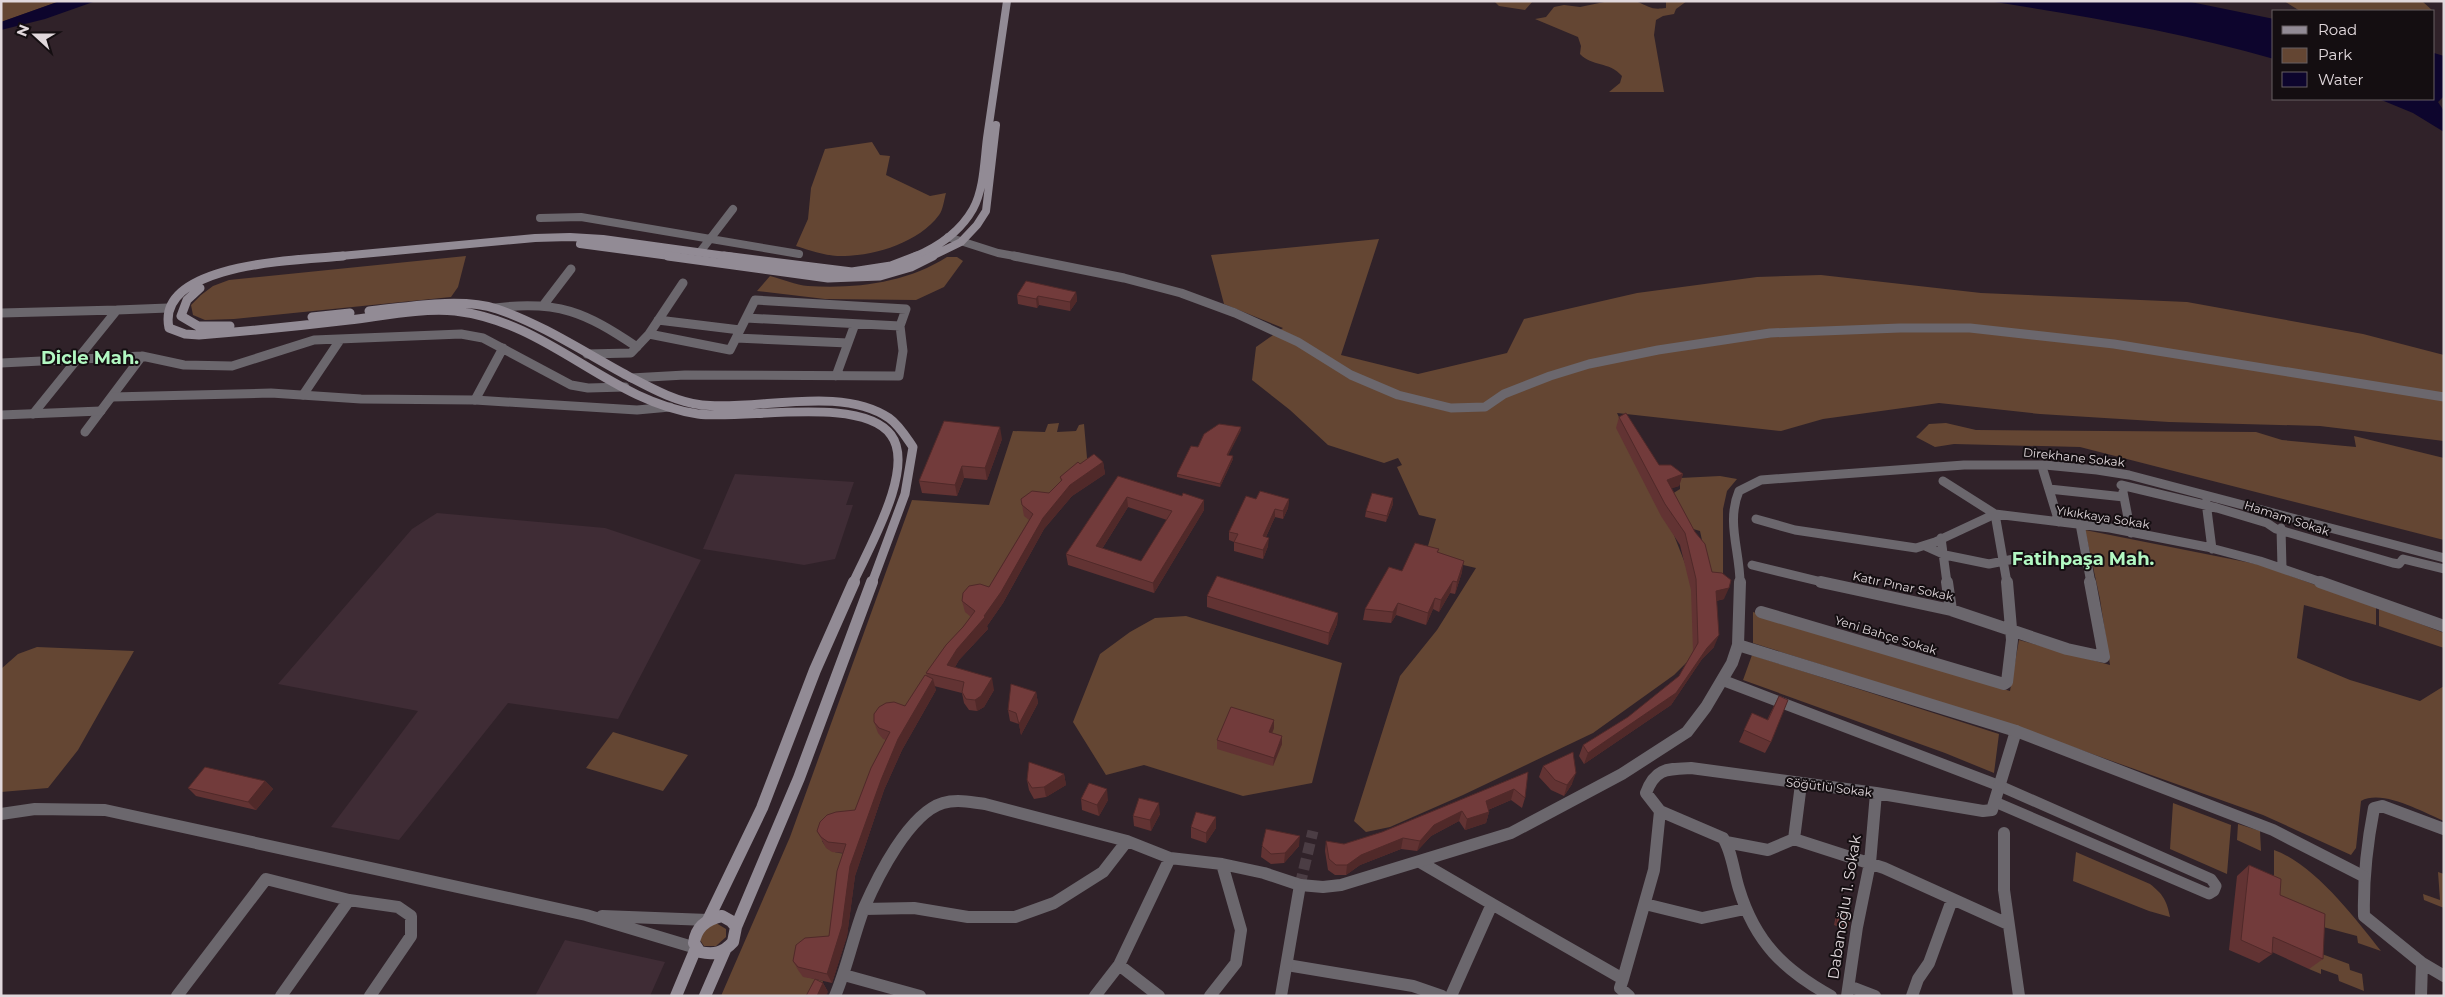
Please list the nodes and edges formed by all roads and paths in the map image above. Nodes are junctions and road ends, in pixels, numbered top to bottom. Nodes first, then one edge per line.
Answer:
1 (1007, 1) edge
2 (1013, 1) edge
3 (993, 124) junction
4 (733, 209) dead end
5 (540, 218) dead end
6 (948, 236) junction
7 (710, 239) junction
8 (961, 242) junction
9 (700, 252) junction
10 (799, 254) dead end
11 (572, 269) dead end
12 (683, 283) dead end
13 (545, 304) junction
14 (168, 308) junction
15 (495, 308) junction
16 (117, 310) junction
17 (1, 313) edge
18 (746, 318) junction
19 (658, 320) junction
20 (855, 324) junction
21 (900, 326) junction
22 (649, 334) junction
23 (738, 334) junction
24 (340, 340) junction
25 (848, 343) junction
26 (637, 347) junction
27 (503, 348) junction
28 (587, 354) junction
29 (142, 356) junction
30 (79, 359) junction
31 (1, 363) edge
32 (836, 376) junction
33 (631, 378) junction
34 (625, 387) junction
35 (303, 395) junction
36 (112, 397) junction
37 (2444, 397) edge
38 (475, 400) junction
39 (671, 407) junction
40 (101, 411) junction
41 (33, 414) junction
42 (1, 415) edge
43 (85, 432) dead end
44 (2043, 470) dead end
45 (1943, 481) dead end
46 (2049, 490) junction
47 (2124, 497) junction
48 (2206, 504) junction
49 (1994, 514) junction
50 (1756, 518) dead end
51 (2059, 522) junction
52 (2080, 524) junction
53 (2281, 530) junction
54 (2132, 533) junction
55 (1941, 538) junction
56 (1925, 546) junction
57 (2212, 549) junction
58 (1945, 555) junction
59 (2444, 558) edge
60 (2003, 561) junction
61 (2086, 563) junction
62 (1752, 565) dead end
63 (2282, 568) junction
64 (2444, 569) edge
65 (1951, 610) junction
66 (1761, 612) dead end
67 (2444, 626) edge
68 (2012, 629) junction
69 (1738, 645) junction
70 (1722, 680) junction
71 (2016, 731) junction
72 (1801, 784) junction
73 (2000, 786) junction
74 (1876, 792) junction
75 (1994, 806) junction
76 (1660, 811) junction
77 (1, 814) edge
78 (2444, 829) edge
79 (2004, 833) dead end
80 (1794, 839) junction
81 (1127, 841) junction
82 (1726, 842) junction
83 (1170, 858) junction
84 (1420, 862) junction
85 (1870, 863) junction
86 (1222, 864) junction
87 (2363, 876) junction
88 (1300, 884) junction
89 (349, 900) junction
90 (1952, 900) junction
91 (1492, 904) junction
92 (1644, 904) junction
93 (864, 909) junction
94 (1745, 909) junction
95 (586, 915) junction
96 (708, 920) junction
97 (2008, 924) junction
98 (736, 927) junction
99 (696, 948) junction
100 (725, 950) junction
101 (2422, 963) junction
102 (1118, 965) junction
103 (1287, 965) junction
104 (844, 975) junction
105 (2444, 976) edge
106 (1622, 990) edge
107 (1848, 991) edge
108 (177, 996) edge
109 (281, 996) edge
110 (370, 996) edge
111 (676, 996) edge
112 (706, 996) edge
113 (834, 996) edge
114 (920, 996) edge
115 (1095, 996) edge
116 (1158, 996) edge
117 (1210, 996) edge
118 (1281, 996) edge
119 (1442, 996) edge
120 (1450, 996) edge
121 (1831, 996) edge
122 (1875, 996) edge
123 (1912, 996) edge
124 (2018, 996) edge
125 (2421, 996) edge

1 - 3 main road
2 - 3 main road
3 - 6 main road
3 - 8 main road
4 - 7 street
5 - 7 street
6 - 8 street
6 - 9 main road
7 - 9 street
7 - 10 street
8 - 15 main road
8 - 37 street
9 - 14 main road
11 - 13 street
12 - 19 street
13 - 15 street
13 - 26 street
14 - 16 street
14 - 34 main road
15 - 28 main road
16 - 17 street
16 - 30 street
18 - 20 street
18 - 21 street
18 - 23 street
19 - 22 street
19 - 23 street
20 - 21 street
20 - 25 street
21 - 32 street
22 - 23 street
22 - 26 street
23 - 25 street
24 - 27 street
24 - 29 street
24 - 35 street
25 - 32 street
26 - 28 street
27 - 34 street
27 - 38 street
28 - 33 main road
29 - 30 street
29 - 36 street
30 - 31 street
30 - 41 street
32 - 33 street
33 - 98 main road
34 - 39 main road
35 - 36 street
35 - 38 street
36 - 40 street
38 - 39 street
39 - 96 main road
40 - 41 street
40 - 43 street
41 - 42 street
44 - 46 street
45 - 49 street
46 - 47 street
46 - 51 street
47 - 48 street, Hamam Sokak
47 - 54 street
48 - 53 street, Hamam Sokak
48 - 57 street
49 - 51 street, Yıkıkkaya Sokak
49 - 55 street
49 - 60 street
50 - 56 street
51 - 52 street, Yıkıkkaya Sokak
52 - 54 street, Yıkıkkaya Sokak
52 - 61 street
53 - 63 street
53 - 64 street, Hamam Sokak
54 - 57 street, Yıkıkkaya Sokak
55 - 56 street
55 - 58 street
56 - 58 street
57 - 63 street, Yıkıkkaya Sokak
58 - 60 street
58 - 65 street
59 - 69 street, Direkhane Sokak
60 - 61 street
60 - 68 street
61 - 68 street, Katır Pınar Sokak
62 - 65 street, Katır Pınar Sokak
63 - 67 street, Yıkıkkaya Sokak
65 - 68 street, Katır Pınar Sokak
66 - 68 street, Yeni Bahçe Sokak
69 - 70 street, Direkhane Sokak
69 - 71 street
70 - 73 street
70 - 84 street, Direkhane Sokak
71 - 73 street
71 - 87 street
72 - 74 street, Söğütlü Sokak
72 - 76 street, Söğütlü Sokak
72 - 80 street
73 - 75 street
73 - 75 street
74 - 75 street, Söğütlü Sokak
74 - 85 street, Dabanoğlu 1. Sokak
76 - 82 street
76 - 92 street
77 - 95 street
78 - 87 street
79 - 97 street
80 - 82 street
80 - 85 street
81 - 83 street, Direkhane Sokak
81 - 93 street
81 - 93 street, Direkhane Sokak
82 - 94 street
83 - 86 street, Direkhane Sokak
83 - 102 street
84 - 88 street, Direkhane Sokak
84 - 91 street
85 - 90 street
85 - 107 street, Dabanoğlu 1. Sokak
86 - 88 street, Direkhane Sokak
86 - 117 street
87 - 101 street
88 - 103 street
89 - 108 street
89 - 109 street
89 - 110 street
90 - 97 street
90 - 123 street
91 - 106 street
91 - 120 street
92 - 94 street
92 - 106 street
93 - 104 street, Direkhane Sokak
94 - 121 street
95 - 96 street
95 - 99 street
96 - 98 main road
96 - 99 main road
97 - 124 street
98 - 100 main road
99 - 100 main road
99 - 111 main road
100 - 112 main road
101 - 105 street
101 - 125 street
102 - 115 street
102 - 116 street
103 - 118 street
103 - 119 street
104 - 113 street, Direkhane Sokak
104 - 114 street
107 - 122 street

